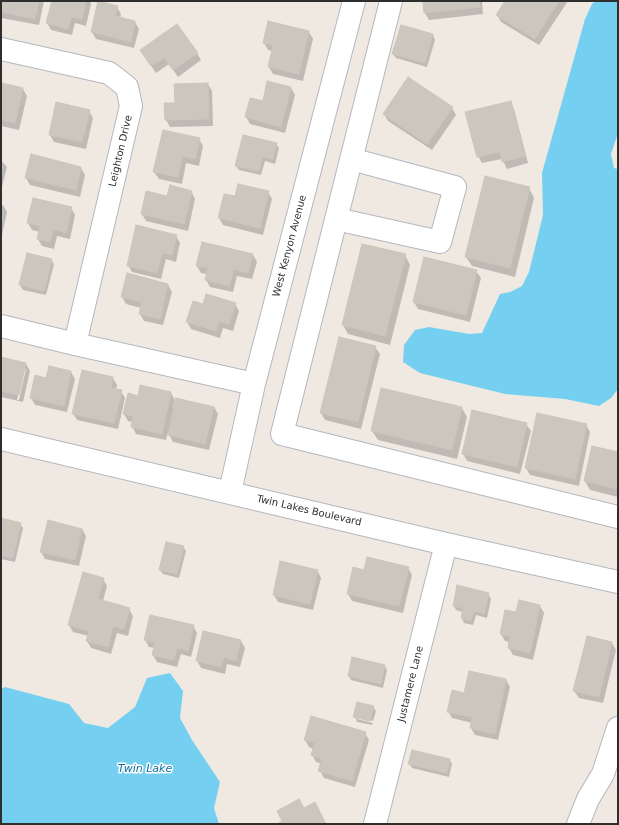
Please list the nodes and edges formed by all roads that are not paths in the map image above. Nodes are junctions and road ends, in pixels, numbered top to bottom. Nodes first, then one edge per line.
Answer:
1 (354, 1) edge
2 (391, 1) edge
3 (1, 49) edge
4 (351, 158) junction
5 (336, 219) junction
6 (1, 326) edge
7 (76, 344) junction
8 (254, 384) junction
9 (1, 439) edge
10 (230, 492) junction
11 (618, 517) edge
12 (446, 544) junction
13 (618, 582) edge
14 (618, 728) edge
15 (375, 824) edge
16 (578, 824) edge

1 - 8 street, West Kenyon Avenue
2 - 4 street
3 - 7 street, Leighton Drive
4 - 5 street
4 - 5 street
5 - 11 street
6 - 7 street
7 - 8 street
8 - 10 street, West Kenyon Avenue
9 - 10 street, Twin Lakes Boulevard
10 - 12 street, Twin Lakes Boulevard
12 - 13 street, Twin Lakes Boulevard
12 - 15 street, Justamere Lane
14 - 16 street

